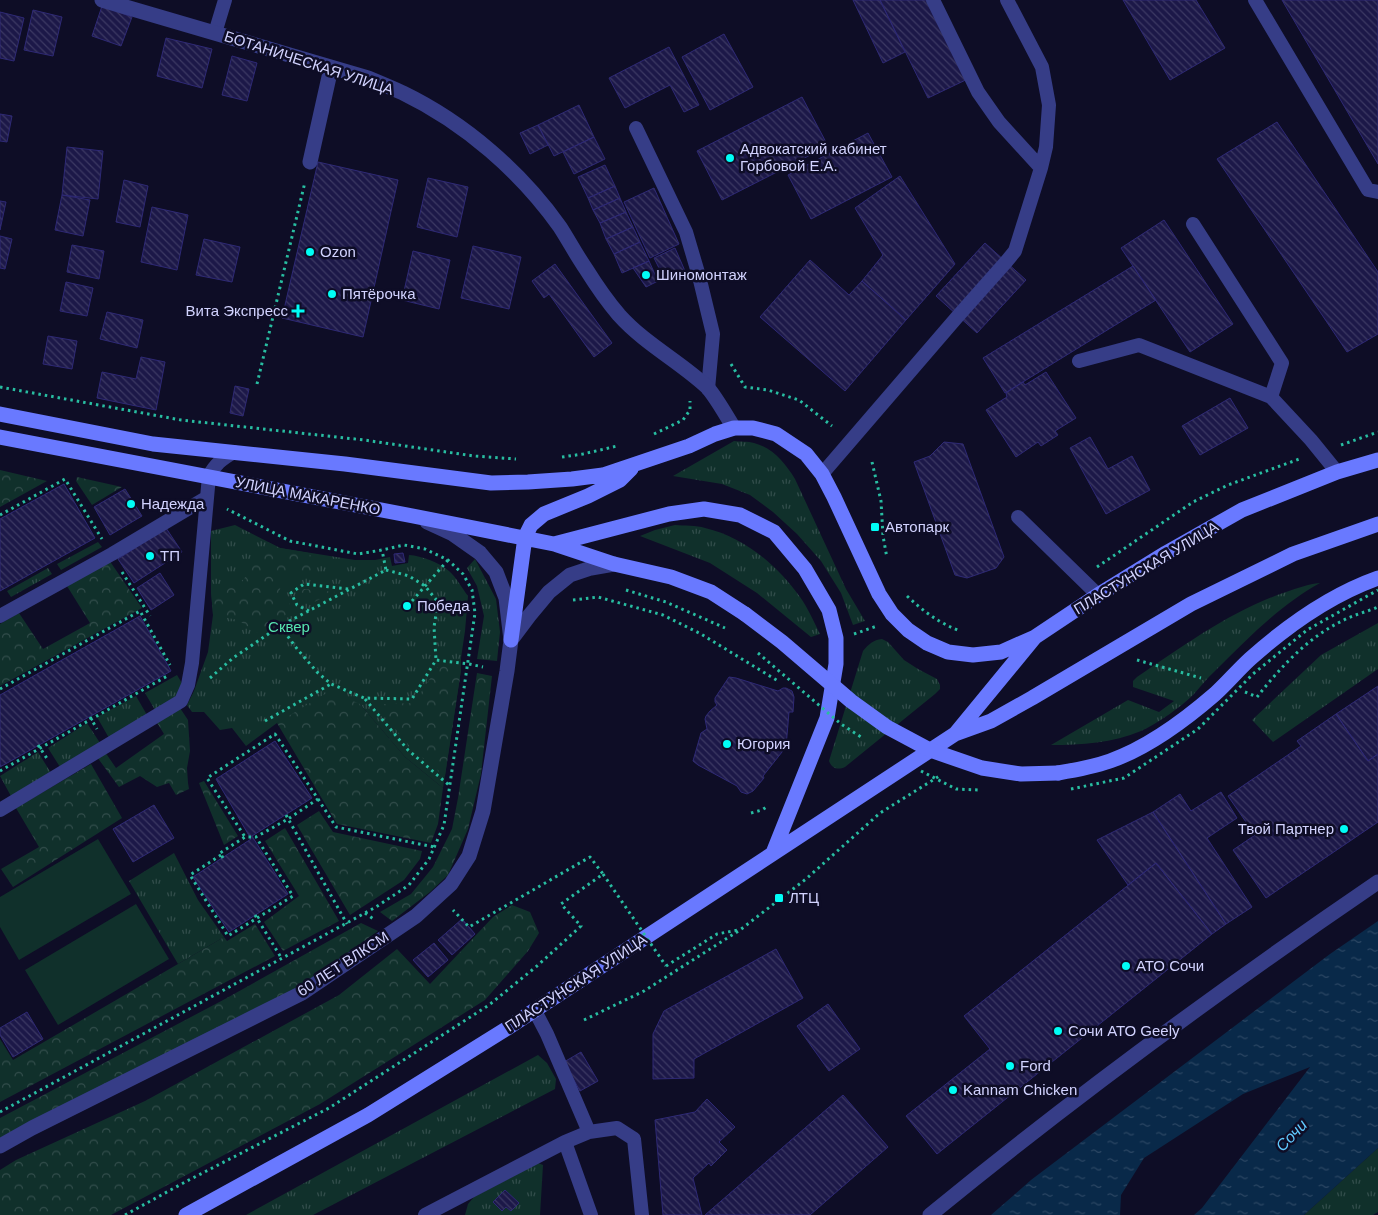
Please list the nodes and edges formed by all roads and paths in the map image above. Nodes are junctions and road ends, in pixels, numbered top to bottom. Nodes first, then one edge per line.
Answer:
1 (102, 0) edge
2 (225, 0) edge
3 (933, 0) edge
4 (1007, 0) edge
5 (1255, 0) edge
6 (140, 5) edge
7 (215, 33) junction
8 (331, 68) junction
9 (636, 128) dead end
10 (310, 162) joint
11 (1041, 168) junction
12 (1378, 192) edge
13 (1193, 224) dead end
14 (1079, 361) dead end
15 (730, 363) dead end
16 (257, 384) dead end
17 (0, 387) edge
18 (708, 389) junction
19 (1271, 397) junction
20 (690, 398) dead end
21 (0, 414) edge
22 (832, 426) dead end
23 (734, 428) junction
24 (1378, 432) edge
25 (648, 436) dead end
26 (0, 437) edge
27 (620, 445) dead end
28 (234, 452) junction
29 (1320, 452) junction
30 (555, 457) dead end
31 (518, 460) dead end
32 (1378, 460) edge
33 (872, 462) dead end
34 (636, 465) junction
35 (1336, 472) junction
36 (822, 474) junction
37 (209, 476) junction
38 (206, 498) junction
39 (0, 515) edge
40 (414, 516) junction
41 (1018, 517) dead end
42 (1378, 524) edge
43 (525, 537) junction
44 (103, 542) dead end
45 (554, 544) junction
46 (112, 554) junction
47 (887, 559) dead end
48 (448, 560) junction
49 (614, 564) junction
50 (1096, 568) dead end
51 (386, 570) junction
52 (1378, 578) edge
53 (425, 586) junction
54 (349, 589) junction
55 (622, 589) dead end
56 (1378, 590) edge
57 (905, 593) dead end
58 (1098, 595) junction
59 (571, 600) dead end
60 (412, 601) dead end
61 (1378, 607) edge
62 (309, 610) junction
63 (0, 616) edge
64 (150, 616) dead end
65 (880, 624) dead end
66 (280, 626) junction
67 (726, 629) dead end
68 (961, 632) dead end
69 (854, 634) dead end
70 (1035, 637) junction
71 (512, 640) junction
72 (1136, 659) dead end
73 (436, 660) junction
74 (469, 664) junction
75 (483, 667) dead end
76 (209, 678) dead end
77 (1207, 680) dead end
78 (778, 681) dead end
79 (332, 684) junction
80 (0, 689) edge
81 (1257, 697) dead end
82 (364, 698) junction
83 (265, 721) dead end
84 (955, 734) junction
85 (916, 768) dead end
86 (0, 771) edge
87 (946, 771) dead end
88 (450, 786) junction
89 (1070, 789) dead end
90 (985, 790) dead end
91 (318, 799) junction
92 (0, 810) edge
93 (286, 814) dead end
94 (288, 819) junction
95 (245, 837) junction
96 (256, 837) junction
97 (434, 847) junction
98 (773, 853) junction
99 (603, 874) junction
100 (1378, 882) edge
101 (449, 906) dead end
102 (256, 917) junction
103 (347, 924) junction
104 (740, 930) junction
105 (282, 959) junction
106 (535, 1011) junction
107 (584, 1020) dead end
108 (0, 1112) edge
109 (589, 1132) junction
110 (565, 1142) junction
111 (0, 1146) edge
112 (125, 1215) edge
113 (186, 1215) edge
114 (425, 1215) edge
115 (591, 1215) edge
116 (642, 1215) edge
117 (930, 1215) edge

1 - 6 street, БОТАНИЧЕСКАЯ УЛИЦА
2 - 7 lane
3 - 11 lane
4 - 11 lane
5 - 12 lane
6 - 7 street, БОТАНИЧЕСКАЯ УЛИЦА
7 - 8 street, БОТАНИЧЕСКАЯ УЛИЦА
8 - 10 street
8 - 18 street, БОТАНИЧЕСКАЯ УЛИЦА
9 - 18 lane
10 - 16 path
11 - 36 lane
13 - 19 lane
14 - 19 lane
15 - 22 path
17 - 31 path
18 - 23 street, БОТАНИЧЕСКАЯ УЛИЦА
19 - 29 lane
20 - 25 path
21 - 28 street, УЛИЦА МАКАРЕНКО
23 - 34 street, УЛИЦА МАКАРЕНКО
23 - 36 street
24 - 29 path
26 - 37 street, УЛИЦА МАКАРЕНКО
27 - 30 path
28 - 34 street, УЛИЦА МАКАРЕНКО
28 - 37 lane
29 - 35 lane
29 - 50 path
32 - 35 street, ПЛАСТУНСКАЯ УЛИЦА
33 - 47 path
34 - 43 street
35 - 58 street, ПЛАСТУНСКАЯ УЛИЦА
36 - 70 street
37 - 38 lane
37 - 40 street, УЛИЦА МАКАРЕНКО
38 - 46 lane
38 - 92 lane
39 - 44 path
40 - 43 street, УЛИЦА МАКАРЕНКО
40 - 71 street
41 - 58 lane
42 - 84 street, ПЛАСТУНСКАЯ УЛИЦА
43 - 45 street, УЛИЦА МАКАРЕНКО
43 - 71 street
45 - 49 street, УЛИЦА МАКАРЕНКО
45 - 98 street
46 - 63 lane
46 - 64 path
48 - 51 path
48 - 53 path
48 - 74 path
49 - 52 street, УЛИЦА МАКАРЕНКО, bridge
49 - 71 street
51 - 53 path
51 - 54 path
53 - 60 path
53 - 73 path
54 - 62 path
54 - 62 path
55 - 67 path
56 - 89 path, bridge
57 - 68 path
58 - 70 street, ПЛАСТУНСКАЯ УЛИЦА
59 - 78 path
61 - 81 path
62 - 66 path
65 - 69 path
66 - 76 path
66 - 79 path
70 - 84 street, ПЛАСТУНСКАЯ УЛИЦА
71 - 111 street, 60 ЛЕТ ВЛКСМ
72 - 77 path
73 - 74 path
73 - 82 path
74 - 75 path
74 - 88 path
79 - 82 path
79 - 83 path
80 - 86 path
82 - 88 path
84 - 98 street, ПЛАСТУНСКАЯ УЛИЦА
85 - 90 path, bridge
87 - 104 path
88 - 97 path
91 - 94 path
91 - 95 path
91 - 97 path
93 - 94 path
94 - 96 path
94 - 103 path
95 - 96 path
95 - 102 path
96 - 102 path
97 - 103 path
98 - 106 street, ПЛАСТУНСКАЯ УЛИЦА
99 - 101 path
99 - 104 path, bridge
99 - 112 path
100 - 117 street
102 - 105 path
103 - 105 path
104 - 107 path
105 - 108 path
106 - 109 lane
106 - 113 street, ПЛАСТУНСКАЯ УЛИЦА
109 - 110 lane
109 - 116 lane
110 - 114 lane
110 - 115 lane

